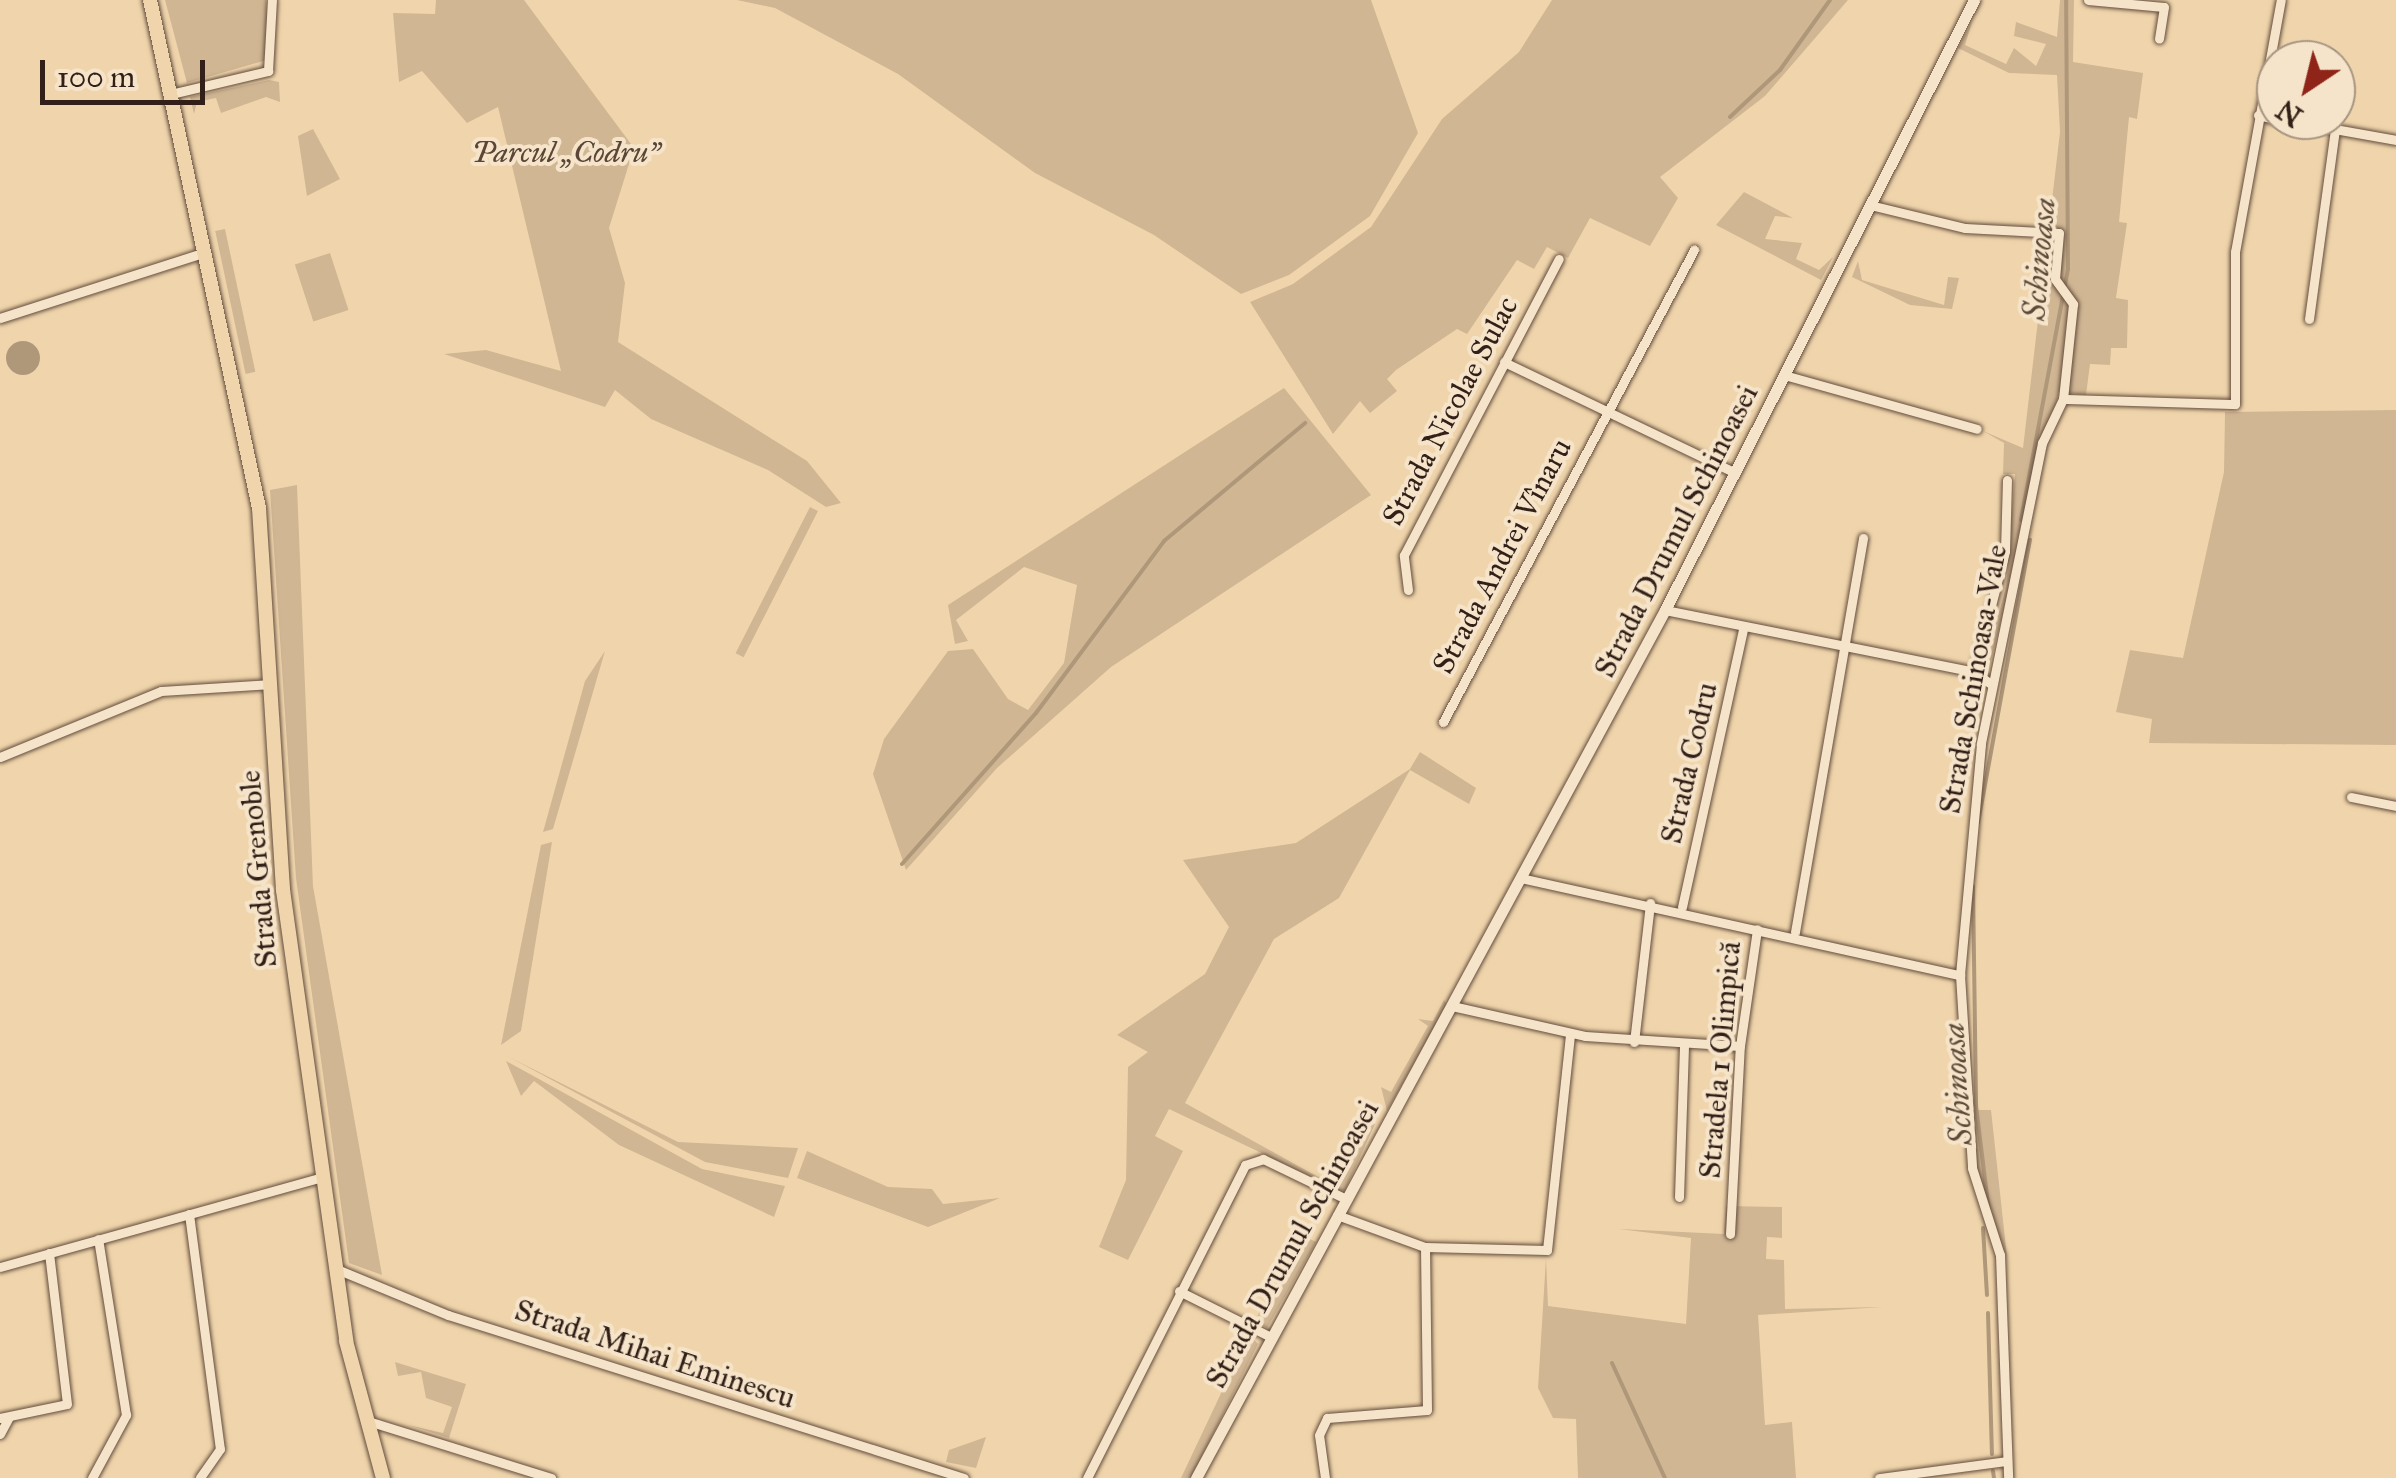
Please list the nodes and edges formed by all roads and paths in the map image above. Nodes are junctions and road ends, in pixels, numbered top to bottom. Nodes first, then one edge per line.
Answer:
1 (150, 0) edge
2 (272, 0) edge
3 (1974, 0) edge
4 (2088, 0) edge
5 (2281, 0) edge
6 (2159, 39) dead end
7 (2273, 40) edge
8 (174, 93) junction
9 (2256, 128) edge
10 (2356, 133) edge
11 (2333, 140) edge
12 (2396, 140) edge
13 (1870, 205) junction
14 (1694, 250) dead end
15 (208, 252) junction
16 (1559, 259) dead end
17 (0, 318) edge
18 (2309, 319) dead end
19 (1504, 362) junction
20 (1784, 376) junction
21 (2063, 399) junction
22 (1604, 414) junction
23 (1978, 430) dead end
24 (1734, 472) junction
25 (2008, 480) dead end
26 (1864, 538) dead end
27 (1408, 590) dead end
28 (1665, 610) junction
29 (1743, 630) junction
30 (1845, 645) junction
31 (1974, 672) junction
32 (272, 684) junction
33 (1992, 684) junction
34 (1443, 722) dead end
35 (0, 757) edge
36 (2351, 797) dead end
37 (2396, 806) edge
38 (1521, 878) junction
39 (1650, 904) junction
40 (1682, 907) junction
41 (1757, 929) junction
42 (1795, 932) junction
43 (1960, 975) junction
44 (1452, 1006) junction
45 (1570, 1034) junction
46 (1634, 1042) junction
47 (1684, 1046) junction
48 (1740, 1046) junction
49 (322, 1176) junction
50 (1680, 1197) dead end
51 (1346, 1199) junction
52 (190, 1214) junction
53 (1337, 1215) junction
54 (1730, 1234) dead end
55 (98, 1240) junction
56 (1426, 1247) junction
57 (49, 1253) junction
58 (0, 1266) edge
59 (334, 1268) junction
60 (1178, 1291) junction
61 (1269, 1336) junction
62 (5, 1418) edge
63 (360, 1418) junction
64 (0, 1434) edge
65 (2006, 1461) junction
66 (936, 1474) edge
67 (92, 1478) edge
68 (200, 1478) edge
69 (383, 1478) edge
70 (551, 1478) edge
71 (964, 1478) edge
72 (1087, 1478) edge
73 (1196, 1478) edge
74 (1325, 1478) edge
75 (1880, 1478) edge
76 (2008, 1478) edge

1 - 8 main road, Strada Grenoble
2 - 8 street
3 - 13 street, Strada Drumul Schinoasei
4 - 6 street
5 - 7 street
8 - 15 main road, Strada Grenoble
9 - 21 street
10 - 12 street
11 - 18 street
13 - 20 street, Strada Drumul Schinoasei
13 - 21 street, Strada Schinoasa-Vale
14 - 22 street, Strada Andrei Vînaru
15 - 17 street
15 - 32 main road, Strada Grenoble
16 - 19 street, Strada Nicolae Sulac
19 - 22 street, Strada Andrei Vînaru
19 - 27 street, Strada Nicolae Sulac
20 - 23 street
20 - 24 street, Strada Drumul Schinoasei
21 - 33 street, Strada Schinoasa-Vale
22 - 24 street, Strada Andrei Vînaru
22 - 34 street, Strada Andrei Vînaru
24 - 28 street, Strada Drumul Schinoasei
25 - 31 street
26 - 30 street
28 - 29 street
28 - 38 street, Strada Drumul Schinoasei
29 - 30 street
29 - 40 street, Strada Codru
30 - 31 street
30 - 42 street
31 - 33 street
32 - 35 street
32 - 49 main road, Strada Grenoble
33 - 43 street, Strada Schinoasa-Vale
36 - 37 street
38 - 39 street
38 - 44 street, Strada Drumul Schinoasei
39 - 40 street
39 - 46 street
40 - 41 street
41 - 42 street, Stradela 1 Olimpică
41 - 48 street, Stradela 1 Olimpică
42 - 43 street
43 - 65 street, Strada Schinoasa-Vale
44 - 45 street
44 - 51 street, Strada Drumul Schinoasei
45 - 46 street
45 - 56 street
46 - 47 street
47 - 48 street
47 - 50 street
48 - 54 street, Stradela 1 Olimpică
49 - 52 street
49 - 59 main road, Strada Grenoble
51 - 53 street, Strada Drumul Schinoasei
51 - 60 street
52 - 55 street
52 - 68 street
53 - 56 street
53 - 61 street, Strada Drumul Schinoasei
55 - 57 street
55 - 67 street
56 - 74 street
57 - 58 street
57 - 62 street
59 - 63 main road, Strada Grenoble
59 - 66 street, Strada Mihai Eminescu
60 - 61 street
60 - 72 street
61 - 73 street, Strada Drumul Schinoasei
62 - 64 street
63 - 69 main road, Strada Grenoble
63 - 70 street
65 - 75 street
65 - 76 street, Strada Schinoasa-Vale
66 - 71 street, Strada Mihai Eminescu

